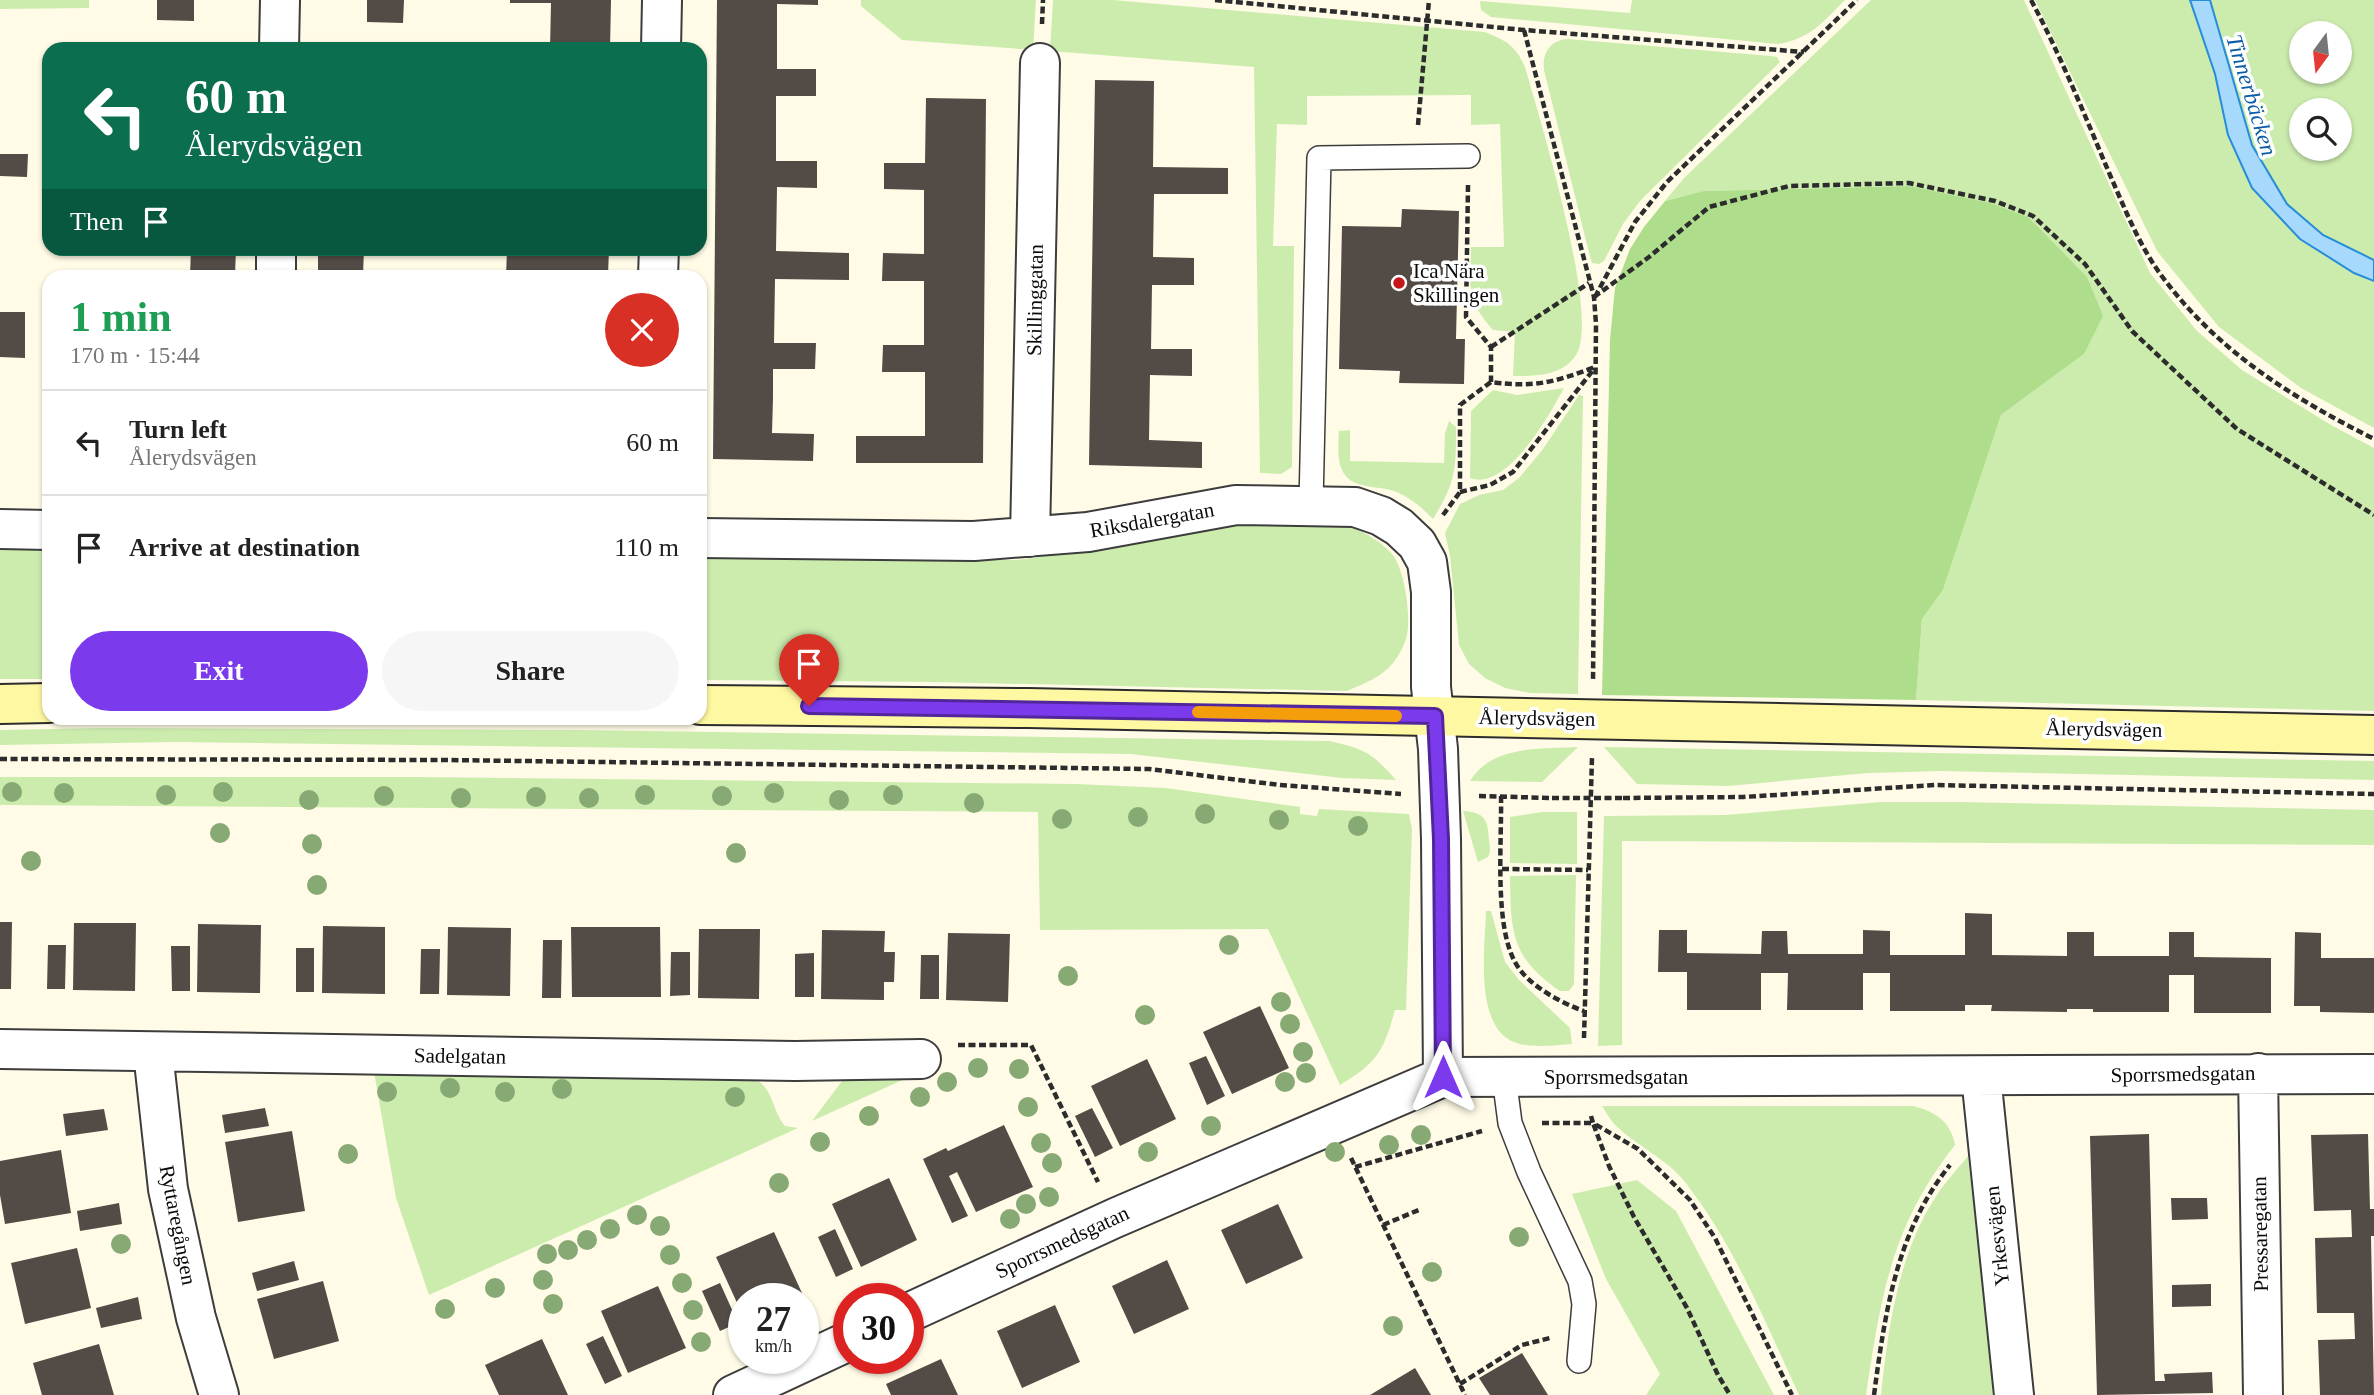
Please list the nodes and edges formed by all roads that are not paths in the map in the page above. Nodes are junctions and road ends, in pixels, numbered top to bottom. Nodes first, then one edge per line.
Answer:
1 (280, 0) edge
2 (662, 0) edge
3 (279, 42) edge
4 (661, 42) edge
5 (1040, 62) dead end
6 (1468, 156) road end
7 (1311, 504) junction
8 (0, 529) edge
9 (42, 530) edge
10 (1030, 537) junction
11 (707, 538) edge
12 (42, 703) edge
13 (0, 704) edge
14 (707, 705) edge
15 (1435, 716) junction
16 (2374, 735) edge
17 (0, 1049) edge
18 (153, 1052) junction
19 (921, 1059) road end
20 (2258, 1073) junction
21 (2374, 1074) edge
22 (1981, 1076) junction
23 (1443, 1077) junction
24 (1504, 1077) junction
25 (924, 1306) edge
26 (833, 1348) edge
27 (1579, 1361) dead end
28 (219, 1395) edge
29 (733, 1395) edge
30 (2014, 1395) edge
31 (2263, 1395) edge

1 - 3 street
2 - 4 street
5 - 10 street, Skillinggatan
6 - 7 lane
7 - 10 street, Riksdalergatan
7 - 15 street, Riksdalergatan
8 - 9 street
10 - 11 street, Riksdalergatan
12 - 13 main road
14 - 15 main road, Ålerydsvägen
15 - 16 main road, Ålerydsvägen
15 - 23 street, Riksdalergatan
17 - 18 street, Sadelgatan
18 - 19 street, Sadelgatan
18 - 28 street, Ryttaregången
20 - 21 street, Sporrsmedsgatan
20 - 22 street, Sporrsmedsgatan
20 - 31 street, Pressaregatan
22 - 24 street, Sporrsmedsgatan
22 - 30 street, Yrkesvägen
23 - 24 street, Sporrsmedsgatan
23 - 25 street, Sporrsmedsgatan
24 - 27 lane
26 - 29 street

